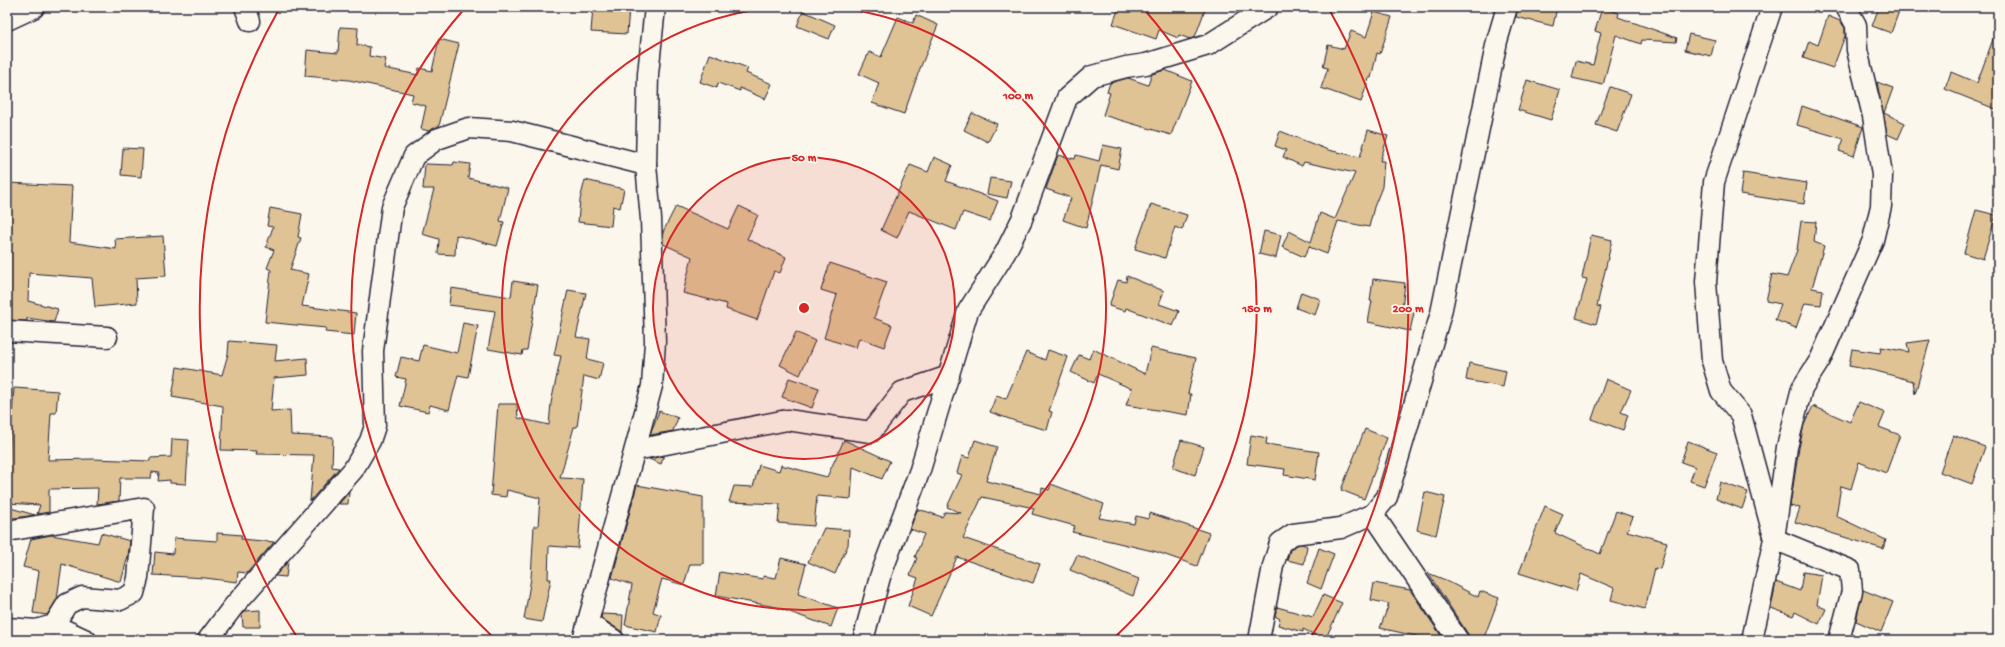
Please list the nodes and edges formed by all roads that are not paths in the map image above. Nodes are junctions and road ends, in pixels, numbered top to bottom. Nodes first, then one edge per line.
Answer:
1 (33, 7) edge
2 (655, 7) edge
3 (1268, 7) edge
4 (1507, 7) edge
5 (1772, 7) edge
6 (1846, 7) edge
7 (7, 19) edge
8 (646, 166) junction
9 (7, 331) edge
10 (107, 337) dead end
11 (949, 376) junction
12 (636, 450) junction
13 (1373, 514) junction
14 (7, 531) edge
15 (1774, 539) junction
16 (54, 625) junction
17 (7, 628) edge
18 (586, 632) edge
19 (86, 640) edge
20 (208, 640) edge
21 (614, 640) edge
22 (863, 640) edge
23 (1259, 640) edge
24 (1458, 640) edge
25 (1752, 640) edge
26 (1839, 640) edge

1 - 7 street
2 - 8 street
3 - 11 street
4 - 13 street
5 - 15 street
6 - 15 street
8 - 12 street
8 - 20 street
9 - 10 street
11 - 12 street
11 - 22 street
12 - 18 street
13 - 23 street
13 - 24 street
14 - 16 street
15 - 25 street
15 - 26 street
16 - 17 street
16 - 19 street
18 - 21 street

